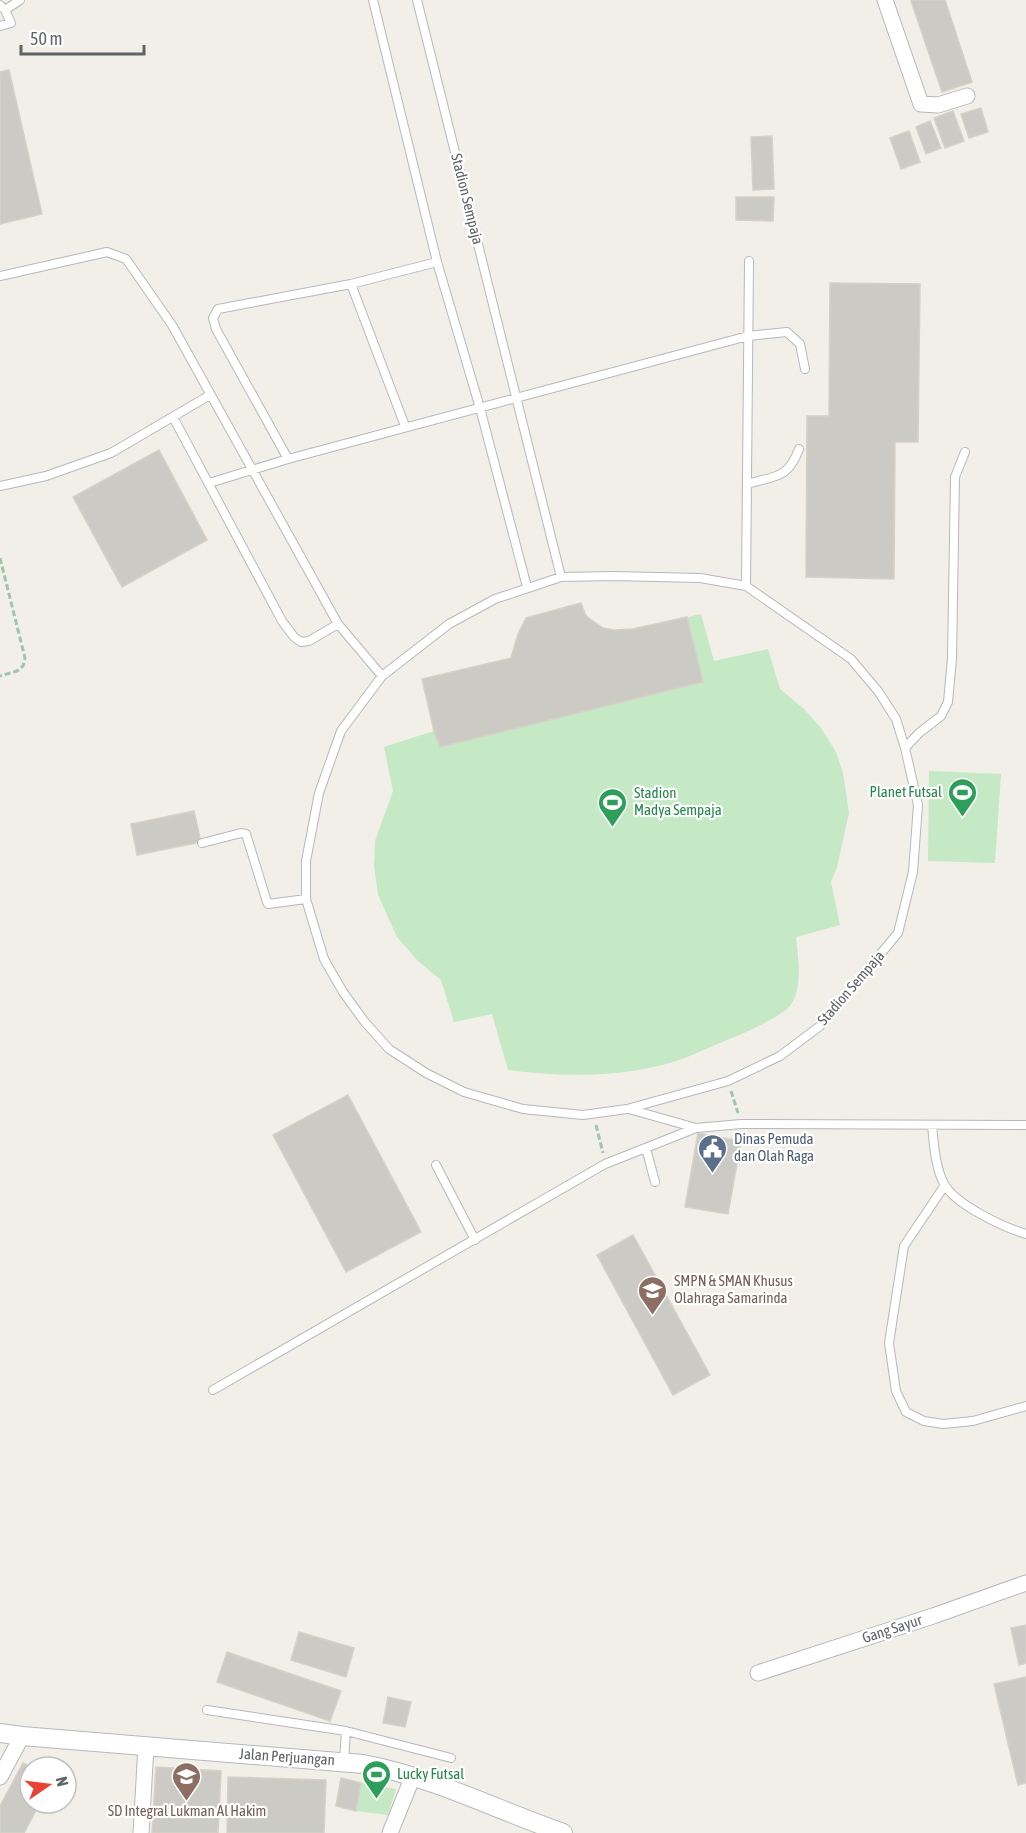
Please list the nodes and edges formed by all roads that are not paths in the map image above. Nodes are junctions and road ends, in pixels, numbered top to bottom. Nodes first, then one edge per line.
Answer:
1 (20, 0) edge
2 (373, 0) edge
3 (417, 0) edge
4 (885, 0) edge
5 (3, 8) edge
6 (0, 26) edge
7 (967, 96) dead end
8 (749, 261) dead end
9 (437, 262) junction
10 (0, 276) edge
11 (351, 284) junction
12 (748, 336) junction
13 (805, 369) dead end
14 (210, 395) junction
15 (517, 398) junction
16 (480, 408) junction
17 (173, 417) junction
18 (405, 426) junction
19 (799, 449) dead end
20 (965, 452) dead end
21 (288, 459) junction
22 (253, 470) junction
23 (209, 483) junction
24 (747, 484) junction
25 (0, 486) edge
26 (561, 577) junction
27 (746, 586) junction
28 (527, 587) junction
29 (338, 624) junction
30 (382, 676) junction
31 (905, 748) junction
32 (202, 843) dead end
33 (306, 899) junction
34 (627, 1109) junction
35 (932, 1125) junction
36 (1026, 1125) edge
37 (696, 1128) junction
38 (646, 1148) junction
39 (436, 1165) dead end
40 (655, 1182) dead end
41 (945, 1185) junction
42 (1026, 1234) edge
43 (476, 1240) junction
44 (213, 1390) dead end
45 (1026, 1406) edge
46 (1026, 1583) edge
47 (758, 1673) dead end
48 (207, 1710) dead end
49 (346, 1731) junction
50 (0, 1733) edge
51 (22, 1736) junction
52 (146, 1746) junction
53 (451, 1758) dead end
54 (344, 1761) junction
55 (413, 1776) junction
56 (0, 1777) edge
57 (141, 1833) edge
58 (390, 1833) edge
59 (563, 1833) edge

1 - 5 lane
2 - 9 lane
3 - 15 lane, Stadion Sempaja
4 - 7 street
5 - 6 lane
8 - 12 lane
9 - 11 lane
9 - 16 lane
10 - 14 lane
11 - 18 lane
11 - 21 lane
12 - 13 lane
12 - 15 lane
12 - 24 lane
14 - 17 lane
14 - 22 lane
15 - 16 lane
15 - 26 lane, Stadion Sempaja
16 - 18 lane
16 - 28 lane
17 - 23 lane
17 - 25 lane
18 - 21 lane
19 - 24 lane
20 - 31 lane
21 - 22 lane
22 - 23 lane
22 - 29 lane
23 - 29 lane
24 - 27 lane
26 - 27 lane, Stadion Sempaja
26 - 28 lane, Stadion Sempaja
27 - 31 lane, Stadion Sempaja
28 - 30 lane, Stadion Sempaja
29 - 30 lane
30 - 33 lane, Stadion Sempaja
31 - 34 lane, Stadion Sempaja
32 - 33 lane
33 - 34 lane, Stadion Sempaja
34 - 37 lane, Stadion Sempaja
35 - 36 lane, Stadion Sempaja
35 - 37 lane, Stadion Sempaja
35 - 41 lane
37 - 38 lane
38 - 40 lane
38 - 43 lane
39 - 43 lane
41 - 42 lane
41 - 45 lane
43 - 44 lane
46 - 47 street, Gang Sayur
48 - 49 lane
49 - 53 lane
49 - 54 lane
50 - 51 street, Jalan Perjuangan
51 - 52 street, Jalan Perjuangan
51 - 56 street
52 - 54 street, Jalan Perjuangan
52 - 57 street
54 - 55 street, Jalan Perjuangan
55 - 58 street
55 - 59 street, Jalan Perjuangan

